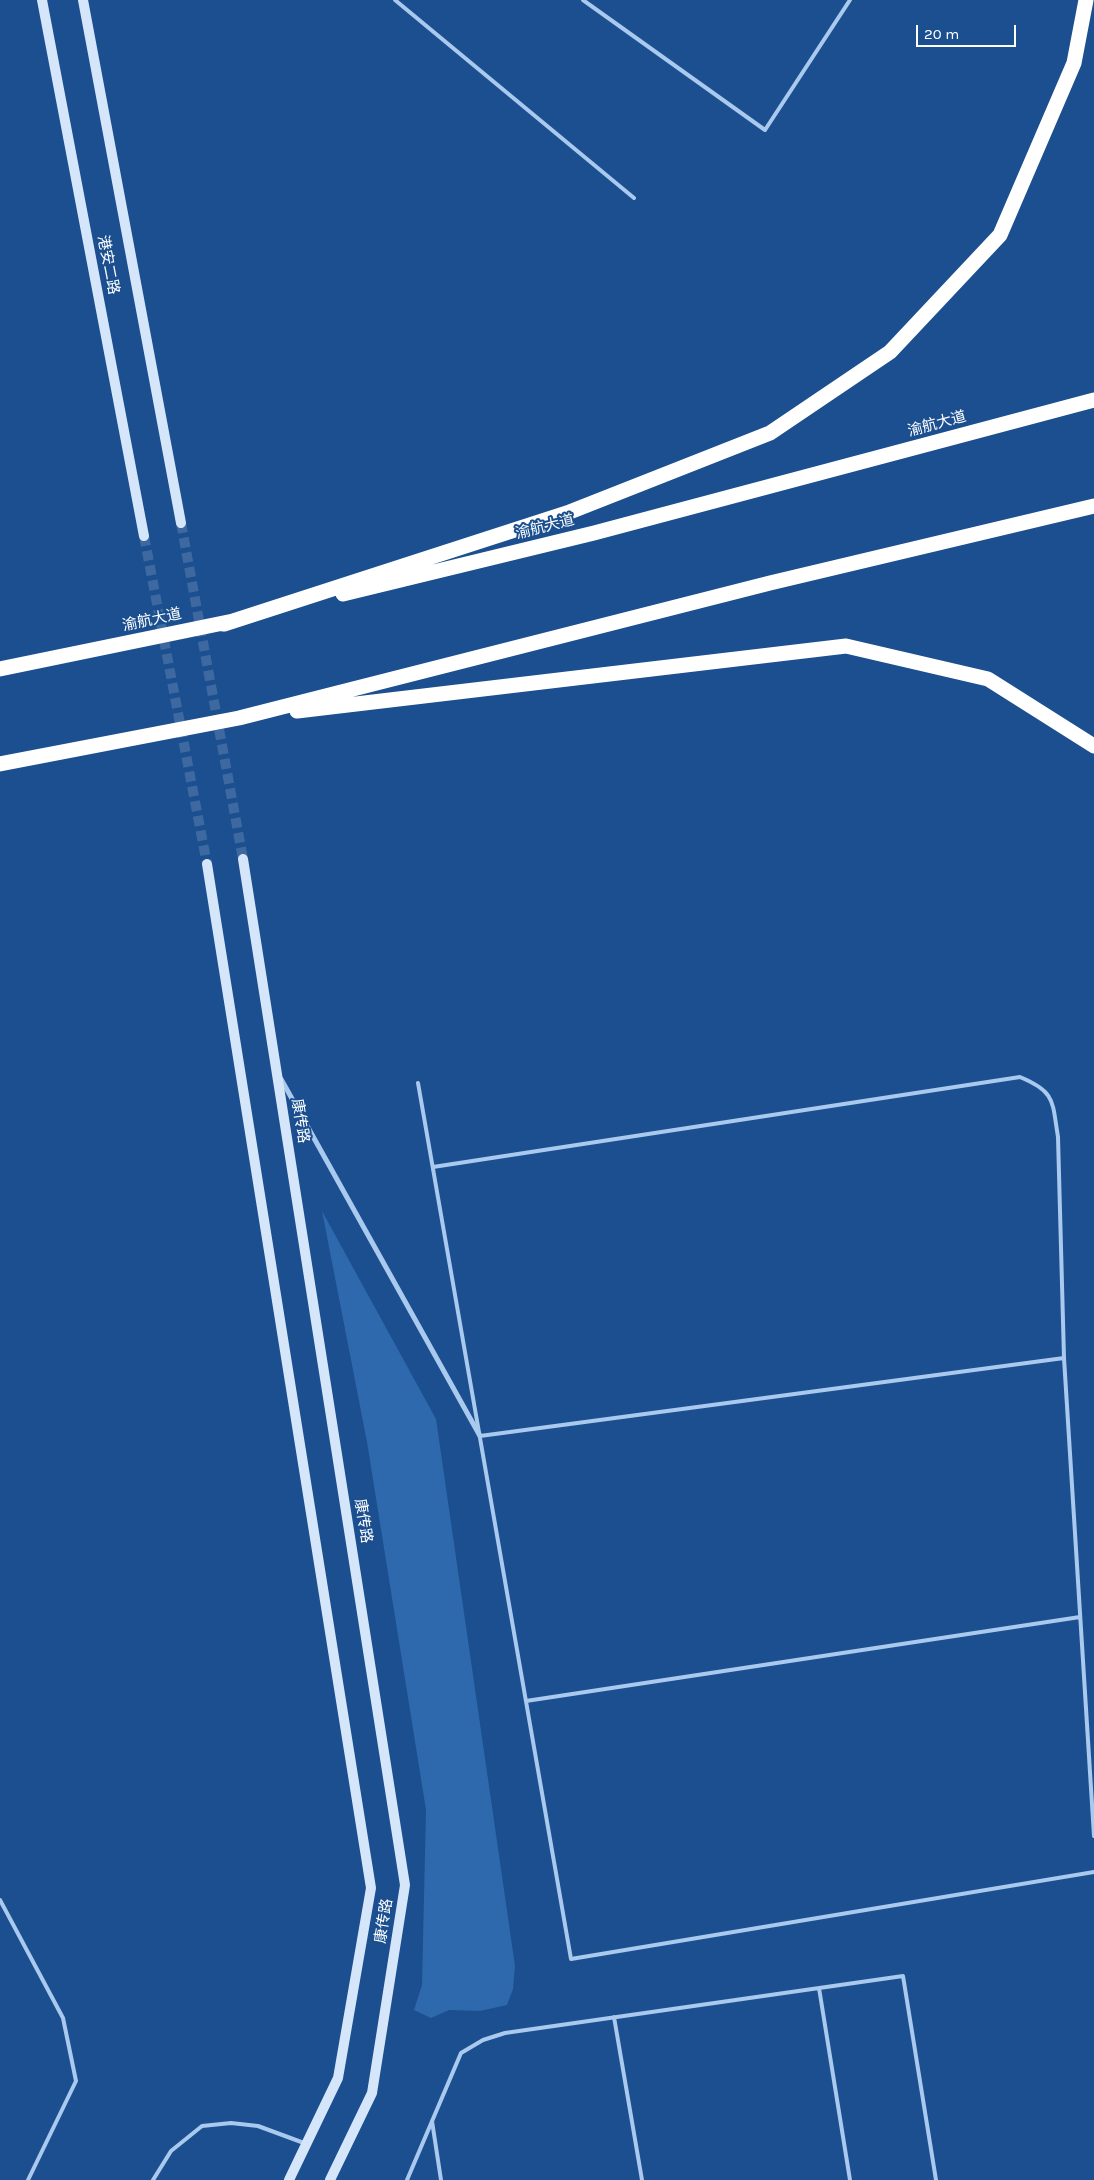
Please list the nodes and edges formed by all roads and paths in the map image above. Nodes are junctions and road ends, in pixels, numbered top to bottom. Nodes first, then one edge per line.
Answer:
1 (42, 0) edge
2 (83, 0) edge
3 (394, 0) edge
4 (583, 0) edge
5 (850, 0) edge
6 (1086, 0) edge
7 (634, 198) dead end
8 (1094, 400) edge
9 (1094, 506) edge
10 (180, 524) tunnel mouth
11 (144, 536) tunnel mouth
12 (224, 624) junction
13 (0, 669) edge
14 (239, 718) junction
15 (1094, 746) edge
16 (0, 764) edge
17 (243, 859) tunnel mouth
18 (207, 864) tunnel mouth
19 (277, 1072) junction
20 (418, 1083) dead end
21 (433, 1167) junction
22 (1064, 1358) junction
23 (480, 1436) junction
24 (1080, 1617) junction
25 (526, 1701) junction
26 (1094, 1836) edge
27 (1094, 1872) edge
28 (0, 1900) edge
29 (819, 1988) junction
30 (614, 2017) junction
31 (432, 2119) junction
32 (306, 2144) junction
33 (28, 2180) edge
34 (153, 2180) edge
35 (289, 2180) edge
36 (330, 2180) edge
37 (407, 2180) edge
38 (441, 2180) edge
39 (642, 2180) edge
40 (850, 2180) edge
41 (936, 2180) edge

1 - 11 main road, 港安二路
2 - 10 main road, 港安二路
3 - 7 lane
4 - 5 lane
6 - 12 highway
8 - 12 highway, 渝航大道
9 - 14 highway
12 - 13 highway, 渝航大道
14 - 15 highway
14 - 16 highway
17 - 19 main road, 康传路
18 - 32 main road, 康传路
19 - 23 street
19 - 36 main road, 康传路
20 - 21 lane
21 - 22 lane
21 - 23 lane
22 - 23 lane
22 - 24 lane
23 - 25 lane
24 - 25 lane
24 - 26 lane
25 - 27 lane
28 - 33 lane
29 - 30 lane
29 - 40 lane
29 - 41 lane
30 - 31 lane
30 - 39 lane
31 - 37 lane
31 - 38 lane
32 - 34 lane
32 - 35 main road, 康传路

